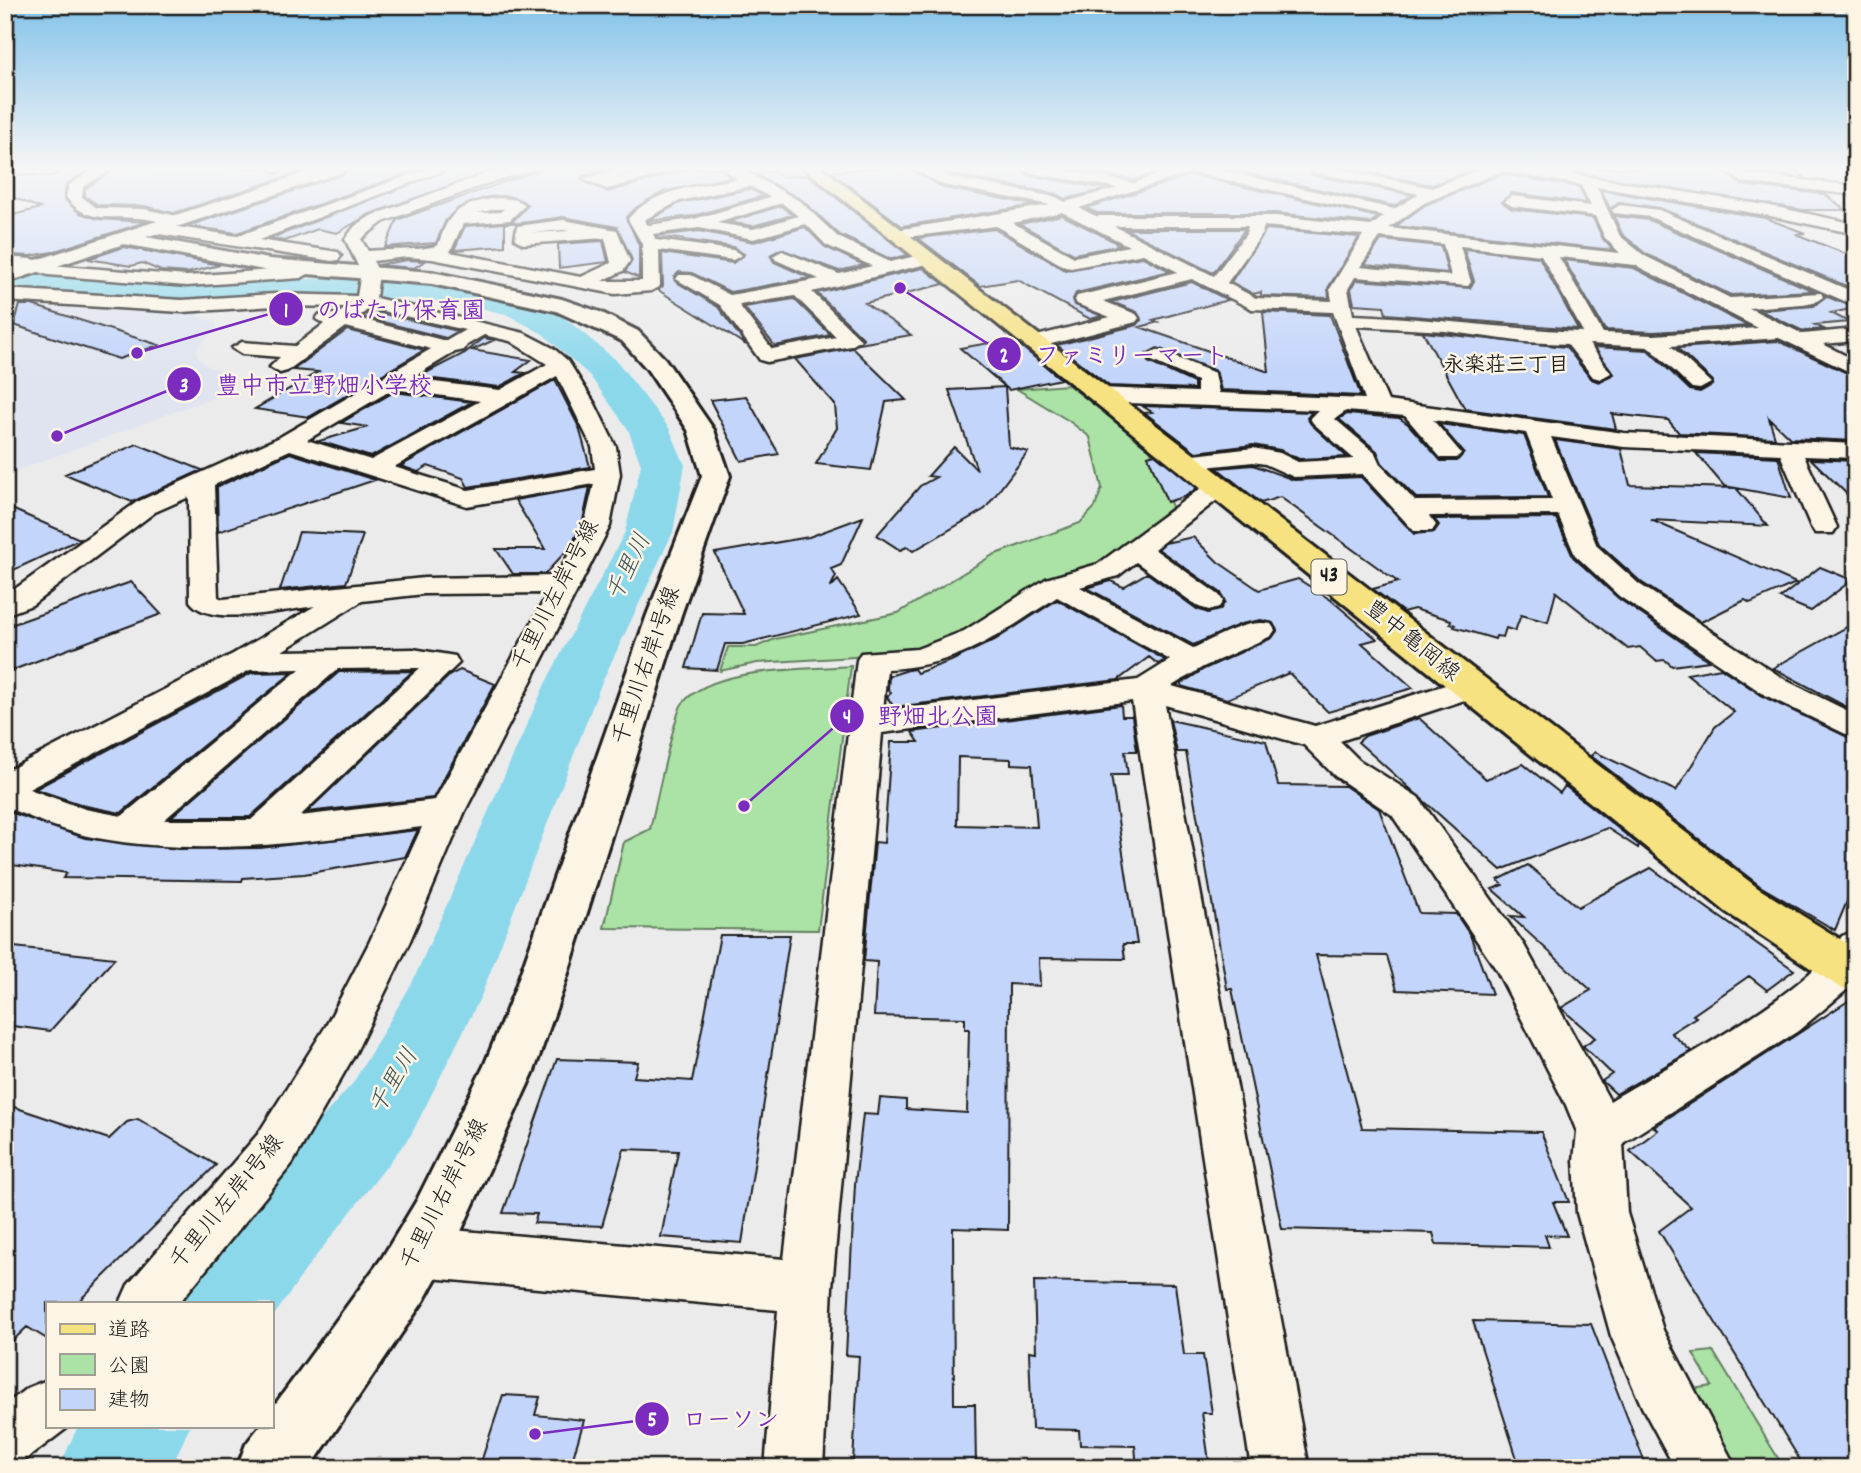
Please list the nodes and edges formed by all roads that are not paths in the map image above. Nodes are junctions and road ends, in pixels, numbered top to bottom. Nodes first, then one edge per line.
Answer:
1 (125, 237) edge
2 (152, 237) edge
3 (184, 237) edge
4 (251, 237) edge
5 (450, 237) edge
6 (612, 237) edge
7 (650, 237) edge
8 (828, 237) edge
9 (898, 237) edge
10 (1026, 237) edge
11 (1125, 237) edge
12 (1253, 237) edge
13 (1372, 237) edge
14 (1426, 237) edge
15 (1612, 237) edge
16 (1708, 237) edge
17 (646, 238) junction
18 (354, 239) joint
19 (1450, 239) junction
20 (239, 241) junction
21 (1145, 248) junction
22 (1547, 250) junction
23 (307, 252) junction
24 (432, 254) junction
25 (332, 256) dead end
26 (782, 256) dead end
27 (929, 258) junction
28 (1639, 260) junction
29 (5, 262) edge
30 (33, 268) junction
31 (889, 268) junction
32 (1350, 271) junction
33 (301, 273) dead end
34 (1195, 273) junction
35 (5, 277) edge
36 (685, 279) dead end
37 (834, 279) junction
38 (583, 283) junction
39 (1217, 285) junction
40 (362, 287) junction
41 (1856, 289) edge
42 (791, 291) junction
43 (1834, 291) junction
44 (5, 295) edge
45 (1814, 297) dead end
46 (1856, 300) edge
47 (727, 301) junction
48 (1728, 303) junction
49 (1344, 314) junction
50 (275, 318) dead end
51 (483, 327) junction
52 (1856, 335) edge
53 (1789, 336) junction
54 (1573, 338) junction
55 (1596, 338) junction
56 (1654, 341) junction
57 (1036, 342) junction
58 (447, 347) junction
59 (242, 348) dead end
60 (299, 352) junction
61 (1156, 357) dead end
62 (547, 361) junction
63 (280, 367) dead end
64 (1856, 369) edge
65 (1600, 373) dead end
66 (386, 382) junction
67 (1700, 383) dead end
68 (1100, 395) junction
69 (503, 397) junction
70 (1209, 399) junction
71 (1342, 404) junction
72 (1379, 406) junction
73 (1412, 410) junction
74 (1535, 427) junction
75 (288, 442) junction
76 (1789, 448) junction
77 (1856, 451) edge
78 (1449, 453) dead end
79 (1186, 462) junction
80 (1368, 466) junction
81 (373, 468) junction
82 (608, 474) junction
83 (201, 480) junction
84 (1217, 488) junction
85 (1568, 506) junction
86 (1824, 527) dead end
87 (1138, 550) junction
88 (564, 584) junction
89 (1056, 585) junction
90 (359, 593) junction
91 (1209, 601) dead end
92 (5, 606) edge
93 (1260, 630) dead end
94 (332, 658) junction
95 (1192, 660) junction
96 (244, 661) junction
97 (1469, 688) junction
98 (1146, 689) junction
99 (866, 724) junction
100 (1856, 729) edge
101 (1316, 737) junction
102 (5, 787) edge
103 (5, 793) edge
104 (447, 811) junction
105 (131, 828) junction
106 (258, 834) junction
107 (1852, 962) edge
108 (1601, 1132) junction
109 (419, 1252) junction
110 (806, 1287) junction
111 (147, 1302) edge
112 (46, 1409) edge
113 (5, 1440) edge
114 (270, 1468) edge
115 (794, 1468) edge
116 (1280, 1468) edge
117 (1707, 1468) edge

1 - 30 street
2 - 40 street, 千里川右岸1号線
3 - 20 street
4 - 20 street
5 - 24 street
6 - 38 street
7 - 17 street
8 - 31 street
9 - 27 main road, 豊中亀岡線 / 43
10 - 21 street
11 - 21 street
12 - 39 street
13 - 32 street
14 - 19 street
15 - 28 street
16 - 43 street
17 - 38 street
17 - 42 street
18 - 23 street
18 - 40 street
19 - 22 street
19 - 32 street
20 - 23 street
21 - 34 street
22 - 28 street
22 - 55 street
23 - 25 street
24 - 38 street
24 - 40 street
26 - 37 street
27 - 31 street
27 - 57 main road, 豊中亀岡線 / 43
28 - 48 street
29 - 30 street
30 - 33 street
30 - 35 street
31 - 37 street
32 - 49 street
34 - 39 street
34 - 57 street
36 - 47 street
37 - 42 street
39 - 49 street
40 - 44 street, 千里川左岸1号線
40 - 50 street
40 - 51 street, 千里川左岸1号線
40 - 58 street
40 - 60 street
40 - 109 street, 千里川右岸1号線
41 - 43 street
42 - 47 street
42 - 47 street
43 - 46 street
45 - 48 street
48 - 53 street
49 - 54 street
49 - 72 street
51 - 58 street
51 - 62 street, 千里川左岸1号線
52 - 53 street
53 - 56 street
53 - 64 street
54 - 55 street
54 - 65 street
55 - 56 street
56 - 67 street
57 - 68 main road, 豊中亀岡線 / 43
58 - 62 street
58 - 66 street
59 - 60 street
60 - 63 street
61 - 70 street
62 - 69 street
62 - 82 street, 千里川左岸1号線
66 - 69 street
66 - 75 street
68 - 70 street
68 - 79 main road, 豊中亀岡線 / 43
69 - 81 street
70 - 71 street
71 - 72 street
71 - 80 street
72 - 73 street
73 - 74 street
73 - 78 street
74 - 76 street
74 - 85 street
75 - 81 street
75 - 83 street
76 - 77 street
76 - 86 street
79 - 80 street
79 - 84 main road, 豊中亀岡線 / 43
80 - 85 street
81 - 82 street
82 - 88 street, 千里川左岸1号線
83 - 90 street
83 - 92 street
84 - 87 street
84 - 97 main road, 豊中亀岡線 / 43
85 - 100 street
87 - 89 street
87 - 91 street
88 - 90 street
88 - 104 street, 千里川左岸1号線
89 - 95 street
89 - 99 street
90 - 96 street
93 - 95 street
94 - 96 street
94 - 105 street
94 - 106 street
95 - 98 street
96 - 102 street
97 - 101 street
97 - 107 main road, 豊中亀岡線 / 43
98 - 99 street
98 - 101 street
98 - 116 street
99 - 110 street
101 - 108 street
103 - 105 street
104 - 106 street
104 - 111 street, 千里川左岸1号線
105 - 106 street
107 - 108 street
108 - 117 street
109 - 110 street
109 - 114 street, 千里川右岸1号線
110 - 115 street
112 - 113 street

